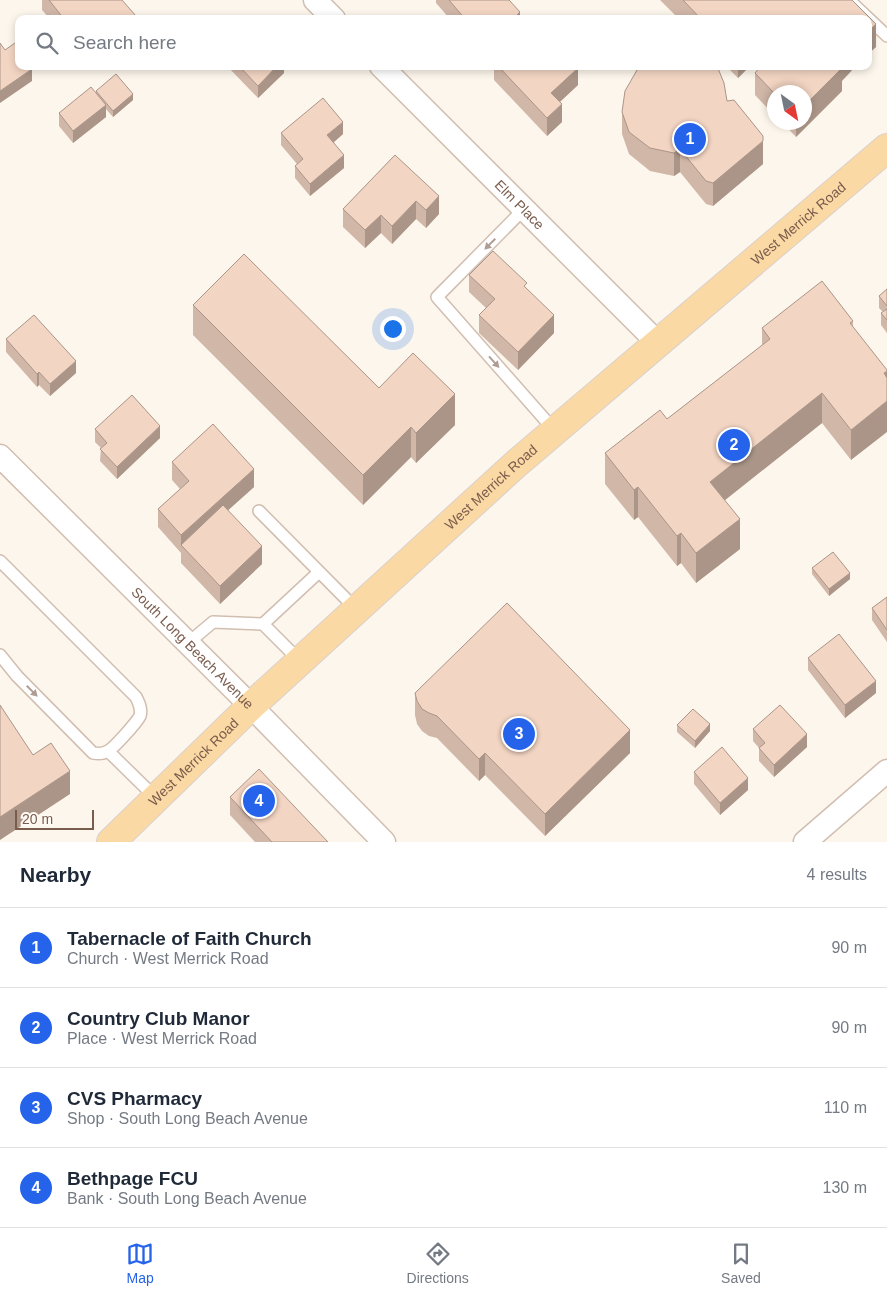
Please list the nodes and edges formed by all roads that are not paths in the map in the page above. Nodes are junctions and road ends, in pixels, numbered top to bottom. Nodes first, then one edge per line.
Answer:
1 (315, 0) edge
2 (849, 0) edge
3 (330, 15) edge
4 (865, 15) edge
5 (872, 22) edge
6 (887, 36) edge
7 (385, 70) edge
8 (887, 148) edge
9 (524, 209) junction
10 (658, 343) junction
11 (555, 431) junction
12 (0, 456) edge
13 (259, 511) dead end
14 (0, 561) edge
15 (319, 572) junction
16 (356, 609) junction
17 (263, 624) junction
18 (188, 643) junction
19 (0, 655) edge
20 (300, 660) junction
21 (251, 706) junction
22 (108, 751) junction
23 (887, 771) edge
24 (156, 798) junction
25 (110, 842) edge
26 (384, 842) edge
27 (805, 842) edge

1 - 3 street
2 - 4 lane
5 - 6 lane
7 - 9 street, Elm Place
8 - 10 main road, West Merrick Road
9 - 10 street, Elm Place
9 -> 11 lane
10 - 11 main road, West Merrick Road
11 - 16 main road, West Merrick Road
12 - 18 street, South Long Beach Avenue
13 - 15 lane
14 - 22 lane
15 - 16 lane
15 - 17 lane
16 - 20 main road, West Merrick Road
17 - 18 lane
17 - 20 lane
18 - 21 street, South Long Beach Avenue
19 -> 22 lane
20 - 21 main road, West Merrick Road
21 - 24 main road, West Merrick Road
21 - 26 street, South Long Beach Avenue
22 - 24 lane
23 - 27 street
24 - 25 main road, West Merrick Road

